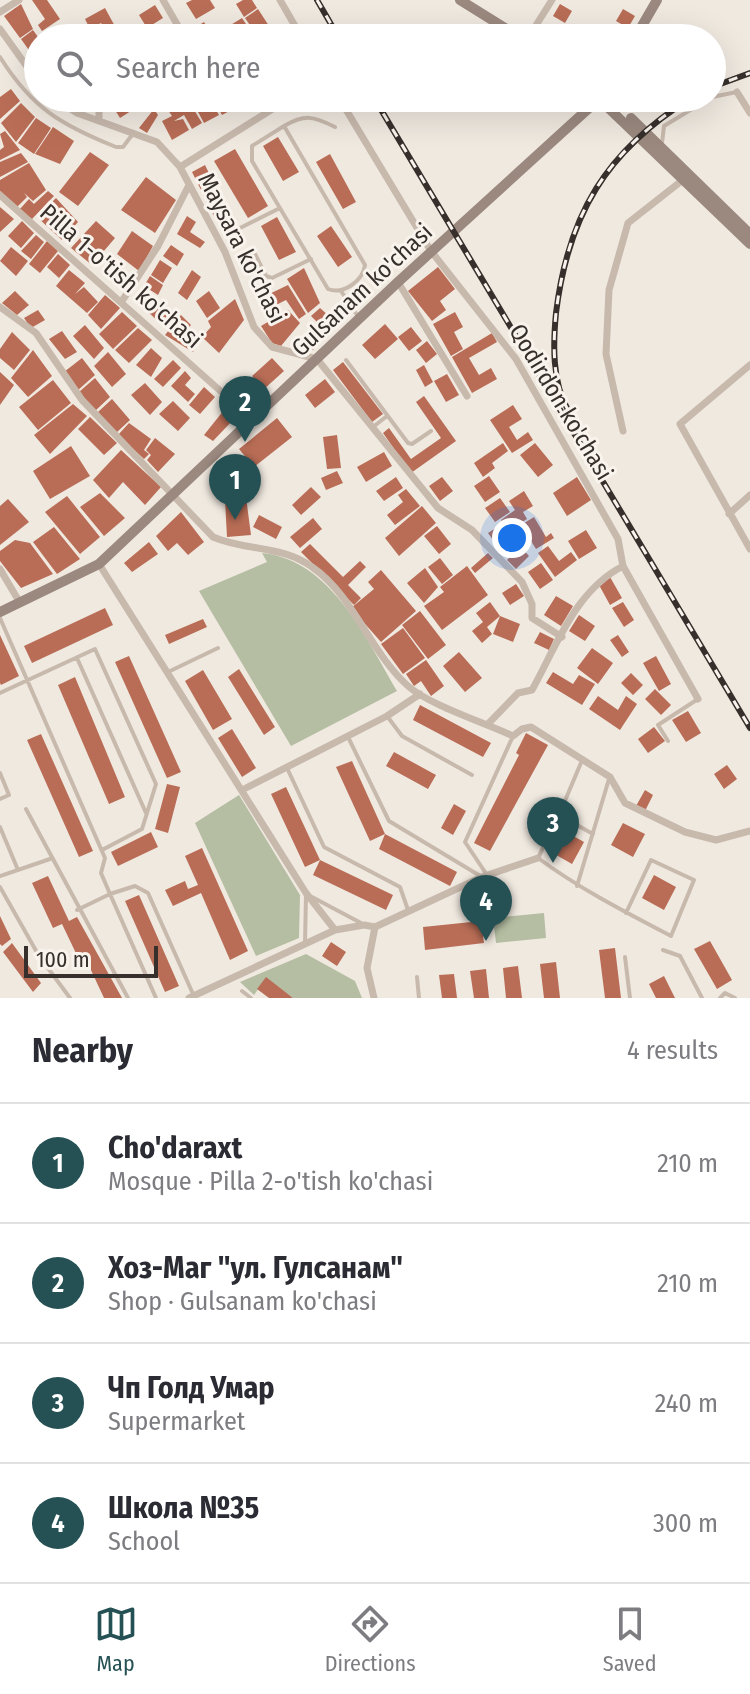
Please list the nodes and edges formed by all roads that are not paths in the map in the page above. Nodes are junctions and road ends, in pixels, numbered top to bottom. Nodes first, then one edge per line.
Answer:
1 (19, 0) edge
2 (163, 0) edge
3 (280, 0) edge
4 (449, 0) edge
5 (460, 0) edge
6 (552, 0) edge
7 (657, 0) edge
8 (0, 12) edge
9 (177, 24) edge
10 (294, 24) edge
11 (487, 24) edge
12 (499, 24) edge
13 (537, 24) edge
14 (643, 24) edge
15 (0, 29) edge
16 (0, 57) edge
17 (24, 62) edge
18 (24, 91) edge
19 (737, 92) joint
20 (726, 94) edge
21 (48, 112) edge
22 (76, 112) edge
23 (99, 112) edge
24 (268, 112) edge
25 (347, 112) edge
26 (584, 112) edge
27 (614, 112) edge
28 (624, 112) edge
29 (687, 112) edge
30 (750, 113) edge
31 (99, 121) junction
32 (284, 126) junction
33 (335, 127) dead end
34 (133, 134) junction
35 (662, 146) junction
36 (180, 167) junction
37 (684, 179) junction
38 (189, 185) junction
39 (0, 195) edge
40 (280, 208) junction
41 (238, 229) dead end
42 (750, 234) edge
43 (750, 244) edge
44 (253, 250) dead end
45 (431, 251) junction
46 (311, 259) junction
47 (398, 282) junction
48 (341, 291) junction
49 (122, 301) junction
50 (0, 307) edge
51 (361, 320) junction
52 (317, 359) junction
53 (346, 360) dead end
54 (750, 365) edge
55 (467, 396) dead end
56 (387, 416) junction
57 (252, 419) junction
58 (371, 428) junction
59 (431, 431) dead end
60 (623, 431) dead end
61 (175, 494) junction
62 (750, 495) edge
63 (729, 514) junction
64 (750, 549) edge
65 (99, 564) junction
66 (623, 566) junction
67 (0, 569) edge
68 (20, 603) junction
69 (0, 615) edge
70 (562, 637) junction
71 (218, 648) dead end
72 (77, 658) junction
73 (168, 672) junction
74 (28, 680) junction
75 (0, 693) edge
76 (420, 694) junction
77 (698, 699) joint
78 (387, 716) junction
79 (488, 724) junction
80 (513, 736) junction
81 (348, 737) junction
82 (668, 741) dead end
83 (583, 758) junction
84 (287, 768) junction
85 (0, 773) edge
86 (472, 775) dead end
87 (610, 777) junction
88 (244, 789) junction
89 (0, 799) edge
90 (26, 809) dead end
91 (147, 814) junction
92 (559, 815) junction
93 (0, 827) edge
94 (750, 831) edge
95 (593, 834) junction
96 (102, 850) junction
97 (538, 858) junction
98 (50, 859) junction
99 (18, 870) junction
100 (0, 876) edge
101 (485, 876) junction
102 (0, 887) edge
103 (577, 887) junction
104 (306, 893) junction
105 (110, 894) junction
106 (77, 910) junction
107 (408, 911) junction
108 (626, 913) junction
109 (364, 925) junction
110 (375, 927) junction
111 (335, 930) junction
112 (305, 945) junction
113 (663, 950) dead end
114 (625, 957) dead end
115 (417, 977) dead end
116 (242, 991) dead end
117 (191, 997) edge
118 (70, 998) edge
119 (128, 998) edge
120 (156, 998) edge
121 (251, 998) edge
122 (374, 998) edge
123 (419, 998) edge
124 (630, 998) edge
125 (702, 998) edge
126 (720, 998) edge
127 (735, 998) edge

1 - 8 street
2 - 9 street
3 - 10 street
4 - 11 main road
5 - 12 main road
6 - 13 street
7 - 14 main road
15 - 17 street
16 - 18 lane
19 - 20 lane
19 - 30 street
21 - 34 lane
22 - 31 street, Maysara ko'chasi
23 - 31 street
24 - 36 street
25 - 45 street, Qodirdon ko'chasi
26 - 45 main road, Gulsanam ko'chasi
27 - 37 main road
28 - 35 main road
29 - 35 lane
31 - 34 street, Maysara ko'chasi
32 - 33 lane
32 - 40 lane
32 - 48 lane
34 - 36 street, Maysara ko'chasi
35 - 42 main road
36 - 38 street, Maysara ko'chasi
37 - 43 main road
37 - 60 street
38 - 49 street
38 - 52 street, Maysara ko'chasi
39 - 49 street, Pilla 1-o'tish ko'chasi
40 - 41 lane
40 - 46 lane
44 - 46 lane
45 - 47 main road, Gulsanam ko'chasi
45 - 66 street, Qodirdon ko'chasi
46 - 48 lane
47 - 51 main road, Gulsanam ko'chasi
47 - 55 street
48 - 51 lane
49 - 57 street, Pilla 1-o'tish ko'chasi
50 - 61 street
51 - 52 main road, Gulsanam ko'chasi
52 - 57 main road, Gulsanam ko'chasi
52 - 58 street
53 - 56 lane
54 - 63 street
56 - 58 lane
56 - 59 lane
57 - 61 main road, Gulsanam ko'chasi
58 - 70 street
61 - 65 main road, Gulsanam ko'chasi
61 - 76 street
62 - 63 street
63 - 64 street
65 - 68 main road, Gulsanam ko'chasi
65 - 73 street
66 - 70 street
66 - 77 street, Qodirdon ko'chasi
67 - 68 street
68 - 69 main road, Gulsanam ko'chasi
69 - 74 lane
70 - 79 street
71 - 73 lane
72 - 74 lane
72 - 91 lane
72 - 91 lane
73 - 88 street
74 - 75 lane
74 - 96 lane
76 - 78 street
76 - 79 street
77 - 82 lane
78 - 81 street
78 - 86 lane
79 - 80 street
80 - 83 street
80 - 101 lane
81 - 84 street
81 - 101 lane
83 - 87 street
83 - 92 lane
84 - 88 street
84 - 107 lane
85 - 89 lane
87 - 94 street
87 - 95 lane
88 - 104 street
90 - 98 lane
91 - 96 lane
92 - 95 lane
92 - 97 lane
93 - 99 lane
95 - 103 lane
96 - 105 lane
97 - 101 street
97 - 103 lane
98 - 99 lane
98 - 106 lane
99 - 100 lane
101 - 107 street
102 - 118 lane
103 - 108 lane
104 - 109 lane
104 - 111 street
104 - 112 lane
105 - 106 lane
105 - 117 lane
105 - 120 lane
106 - 119 lane
107 - 110 street
108 - 108 lane
109 - 110 street
109 - 111 street
110 - 122 street
111 - 112 street
112 - 117 street
113 - 125 lane
114 - 124 lane
115 - 123 lane
116 - 121 lane
126 - 127 lane

